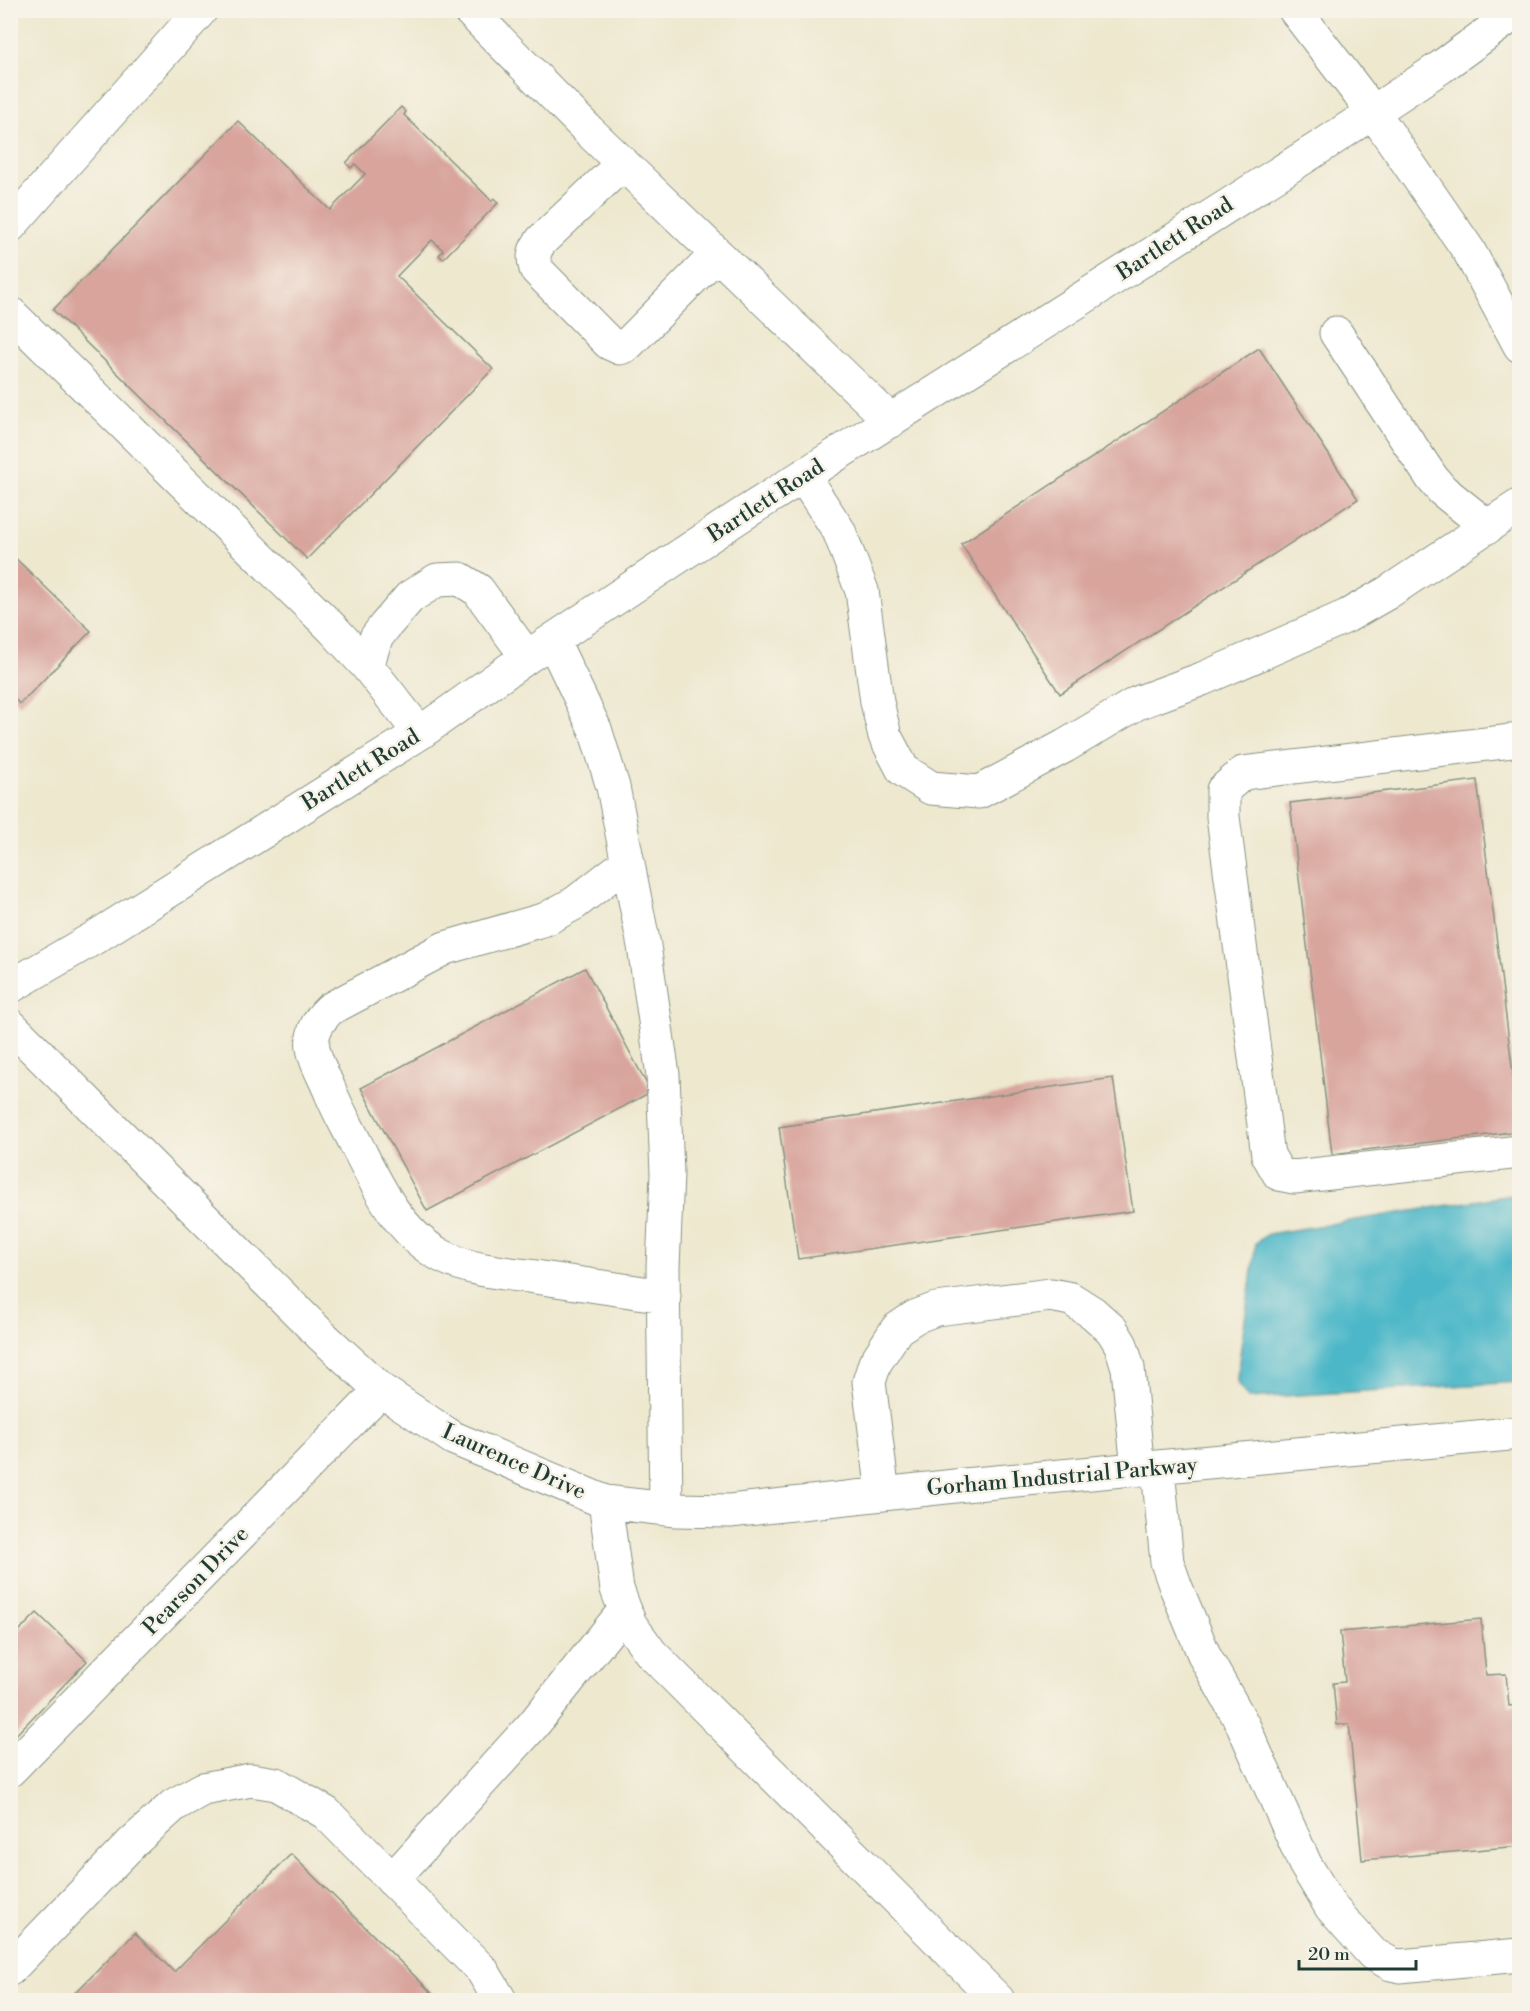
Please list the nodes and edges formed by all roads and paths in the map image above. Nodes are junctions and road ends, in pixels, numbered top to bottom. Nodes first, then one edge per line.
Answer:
1 (201, 10) edge
2 (469, 10) edge
3 (1295, 10) edge
4 (1519, 10) edge
5 (1373, 112) junction
6 (622, 163) junction
7 (10, 226) edge
8 (717, 254) junction
9 (10, 313) edge
10 (1336, 333) dead end
11 (1520, 346) edge
12 (891, 421) junction
13 (803, 476) junction
14 (1520, 505) edge
15 (1488, 527) junction
16 (540, 649) junction
17 (367, 666) junction
18 (420, 733) junction
19 (1520, 740) edge
20 (628, 862) junction
21 (10, 987) edge
22 (10, 1025) edge
23 (1520, 1152) edge
24 (664, 1296) junction
25 (381, 1390) junction
26 (1520, 1433) edge
27 (1148, 1469) junction
28 (883, 1494) junction
29 (605, 1502) junction
30 (666, 1508) junction
31 (625, 1610) junction
32 (10, 1770) edge
33 (392, 1880) junction
34 (1520, 1955) edge
35 (10, 1969) edge
36 (500, 2001) edge
37 (998, 2001) edge

1 - 7 street
2 - 6 street
3 - 5 street
4 - 5 street, Bartlett Road
5 - 11 street
5 - 12 street, Bartlett Road
6 - 8 street
6 - 8 street
8 - 12 street
9 - 17 street
10 - 15 street
12 - 13 street, Bartlett Road
13 - 15 street
13 - 16 street, Bartlett Road
14 - 15 street
16 - 17 street
16 - 18 street, Bartlett Road
16 - 20 street
17 - 18 street
18 - 21 street, Bartlett Road
19 - 23 street
20 - 24 street
20 - 24 street
22 - 25 street, Laurence Drive
24 - 30 street
25 - 29 street, Laurence Drive
25 - 32 street, Pearson Drive
26 - 27 street, Gorham Industrial Parkway
27 - 28 street, Gorham Industrial Parkway
27 - 28 street
27 - 34 street
28 - 30 street, Gorham Industrial Parkway
29 - 30 street, Gorham Industrial Parkway
29 - 31 street, Laurence Drive
31 - 33 street
31 - 37 street, Laurence Drive
33 - 35 street
33 - 36 street

